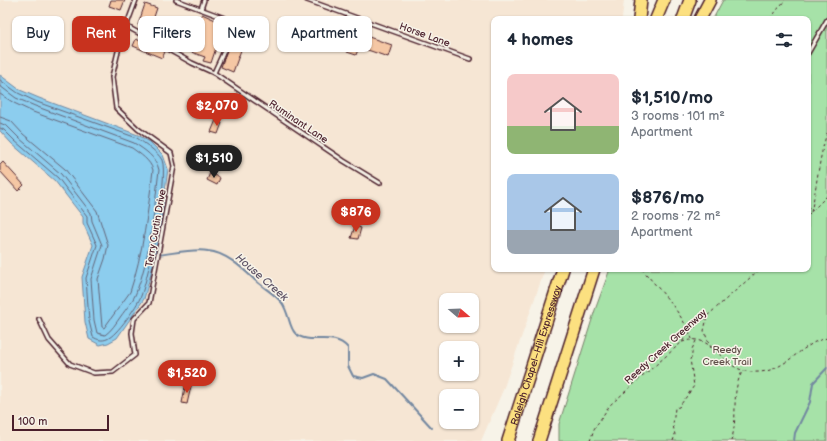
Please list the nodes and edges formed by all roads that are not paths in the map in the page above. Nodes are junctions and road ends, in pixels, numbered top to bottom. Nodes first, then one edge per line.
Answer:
1 (136, 0) edge
2 (176, 0) edge
3 (204, 0) edge
4 (307, 0) edge
5 (641, 0) edge
6 (664, 0) edge
7 (690, 0) edge
8 (710, 0) edge
9 (201, 10) junction
10 (130, 16) edge
11 (638, 16) edge
12 (657, 16) edge
13 (684, 16) edge
14 (702, 16) edge
15 (827, 20) edge
16 (130, 28) edge
17 (811, 48) edge
18 (119, 52) edge
19 (470, 59) dead end
20 (214, 74) junction
21 (380, 183) dead end
22 (563, 272) edge
23 (593, 272) edge
24 (39, 319) dead end
25 (564, 364) junction
26 (528, 378) junction
27 (500, 441) edge
28 (508, 441) edge
29 (539, 441) edge
30 (545, 441) edge

1 - 10 lane, Terry Curtin Drive
2 - 9 lane
3 - 9 lane
4 - 19 lane, Horse Lane
5 - 11 highway
6 - 12 highway
7 - 13 highway
8 - 14 highway
9 - 20 lane
15 - 17 lane
16 - 20 lane, Ruminant Lane
18 - 24 lane, Terry Curtin Drive
20 - 21 lane, Ruminant Lane
22 - 26 highway, Raleigh Chapel–Hill Expressway
23 - 25 highway
25 - 29 highway
25 - 30 highway
26 - 27 highway
26 - 28 highway, Raleigh Chapel–Hill Expressway

